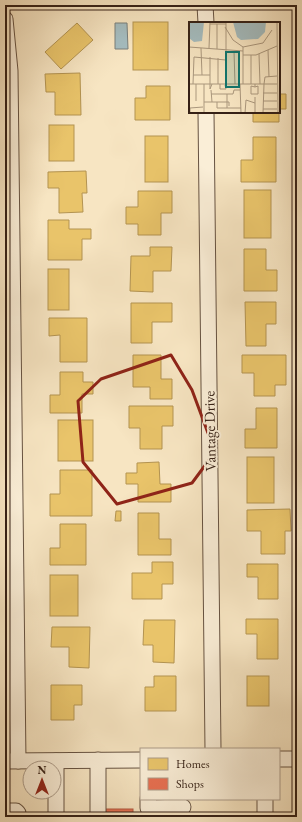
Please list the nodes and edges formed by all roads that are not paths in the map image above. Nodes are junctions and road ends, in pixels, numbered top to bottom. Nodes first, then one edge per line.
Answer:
1 (205, 5) edge
2 (5, 19) edge
3 (206, 22) edge
4 (206, 113) edge
5 (8, 204) edge
6 (213, 748) edge
7 (280, 759) edge
8 (297, 759) edge
9 (98, 760) junction
10 (140, 760) edge
11 (11, 761) edge
12 (22, 761) edge
13 (62, 761) edge
14 (56, 800) edge
15 (148, 800) edge
16 (264, 800) edge
17 (183, 808) edge
18 (5, 811) edge
19 (18, 817) edge
20 (56, 817) edge
21 (98, 817) edge
22 (265, 817) edge

1 - 3 street
2 - 5 street
4 - 6 street, Vantage Drive
5 - 11 street
7 - 8 street
9 - 10 street
9 - 13 street
9 - 21 street
11 - 12 street
14 - 20 street
15 - 17 street
16 - 22 street
18 - 19 street

